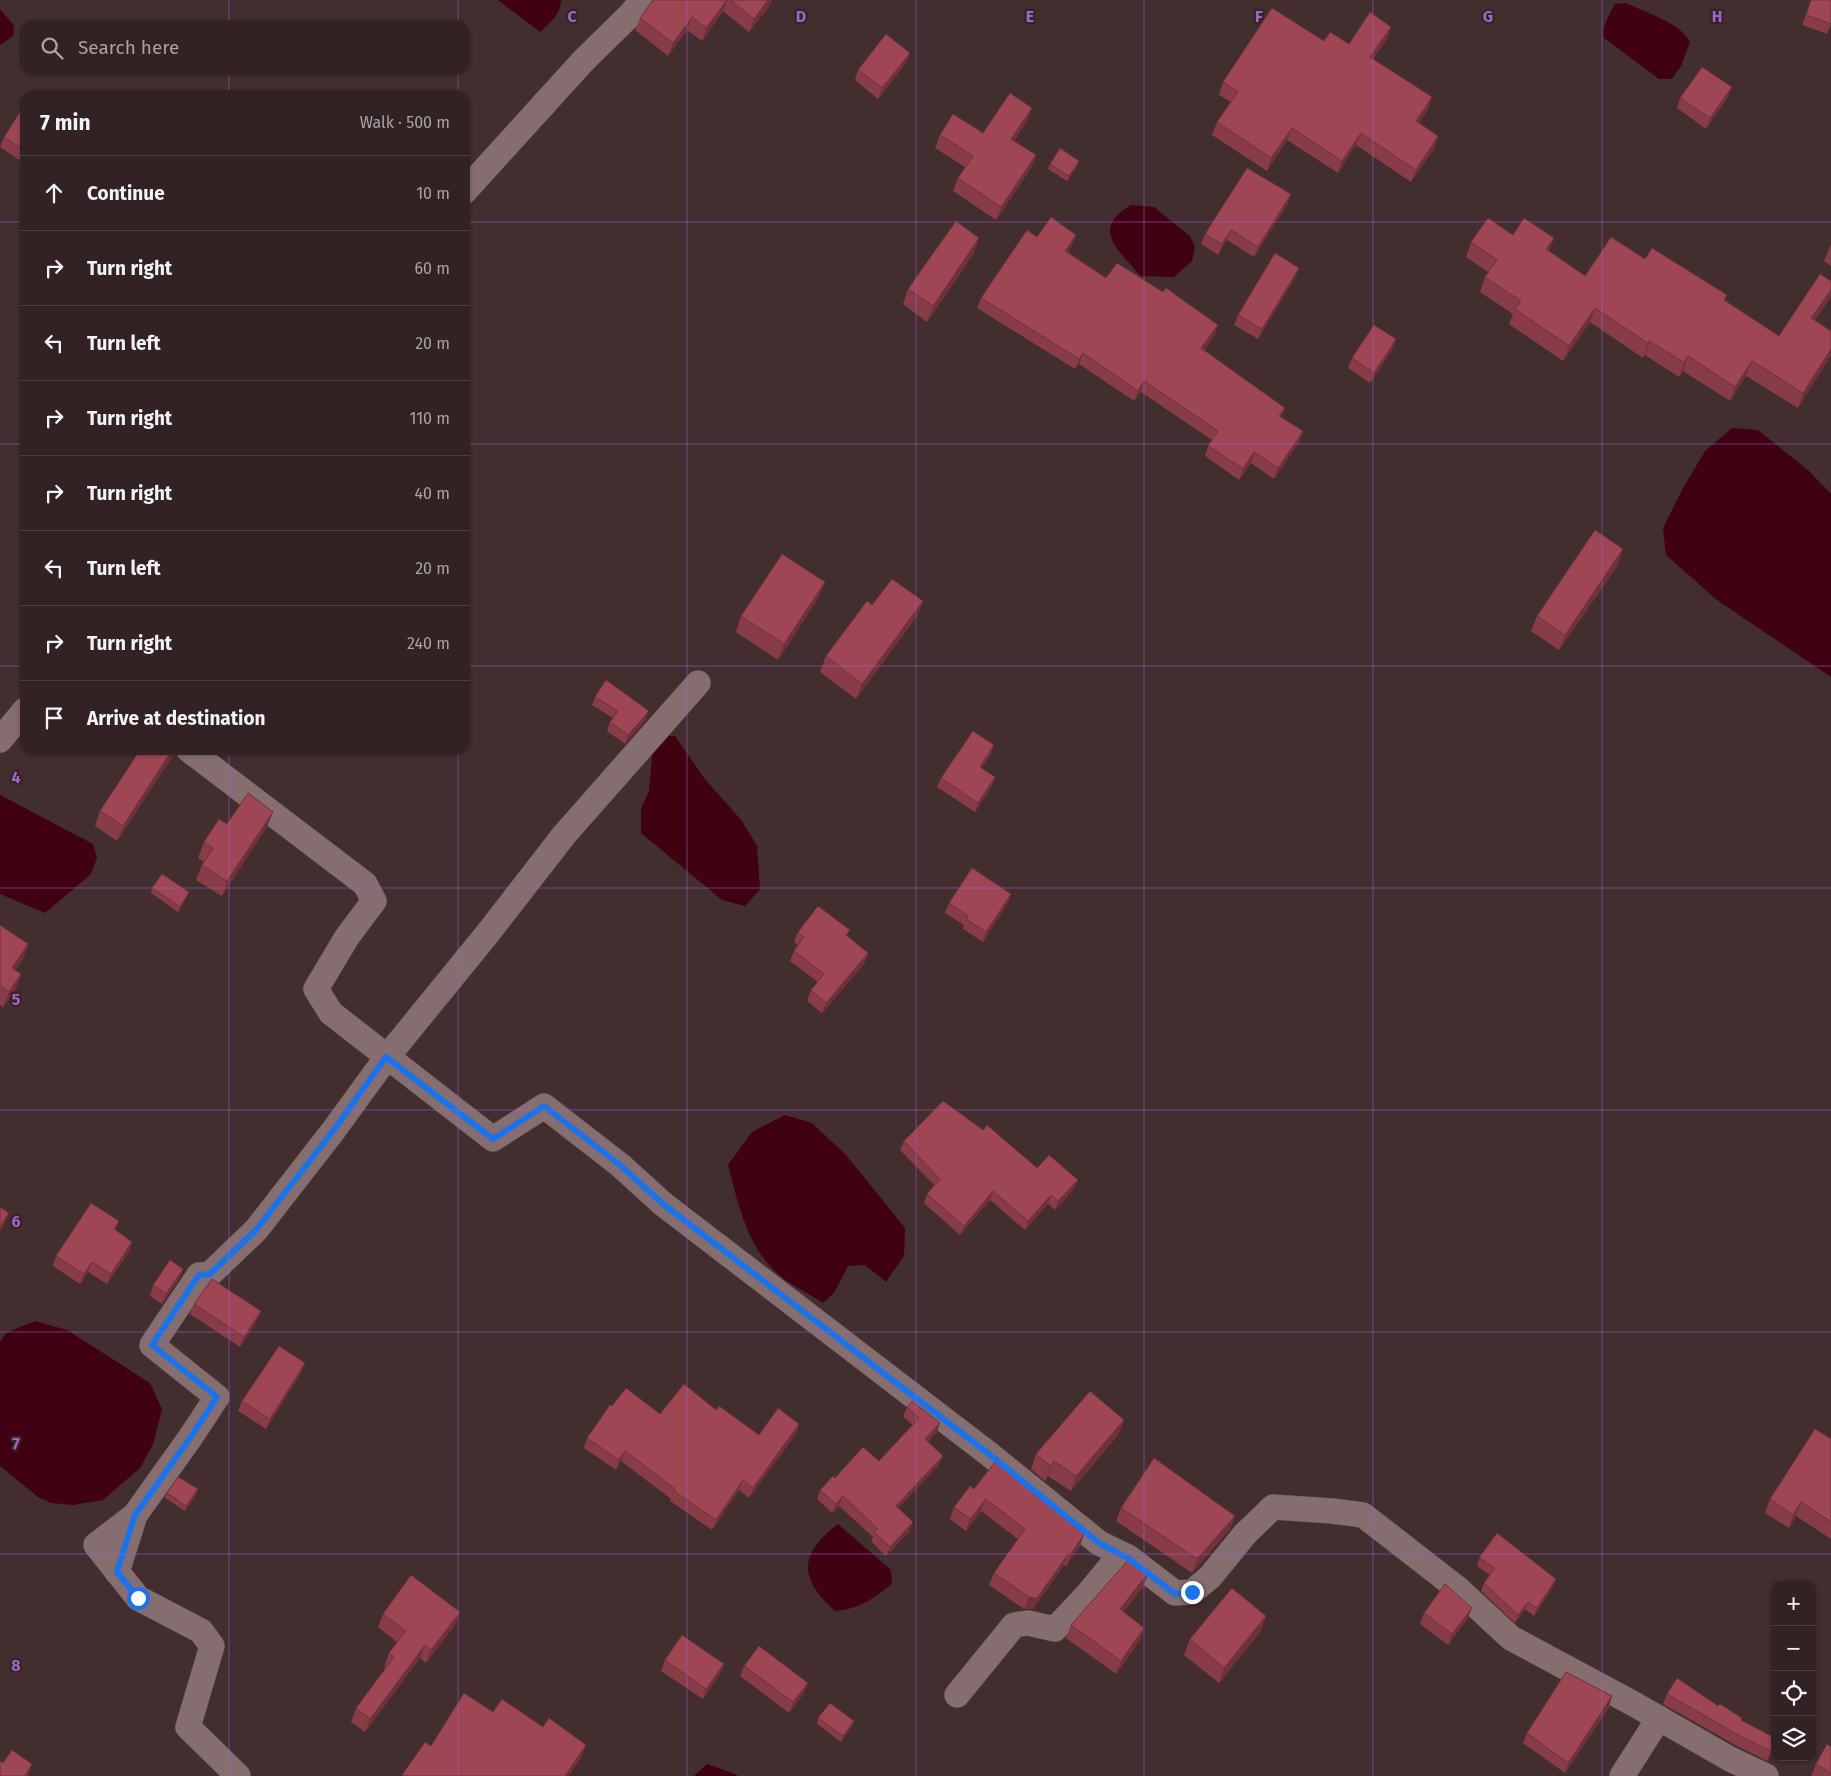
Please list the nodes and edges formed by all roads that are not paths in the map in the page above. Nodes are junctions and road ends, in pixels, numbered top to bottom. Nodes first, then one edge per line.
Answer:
1 (642, 0) edge
2 (470, 185) edge
3 (698, 683) dead end
4 (20, 716) edge
5 (0, 740) edge
6 (196, 755) edge
7 (386, 1057) junction
8 (1120, 1555) junction
9 (957, 1695) dead end
10 (1659, 1718) junction
11 (238, 1776) edge
12 (1622, 1776) edge
13 (1766, 1776) edge

1 - 2 street
3 - 7 street
4 - 5 street
6 - 7 street
7 - 8 street
7 - 11 street
8 - 9 street
8 - 10 street
10 - 12 street
10 - 13 street

